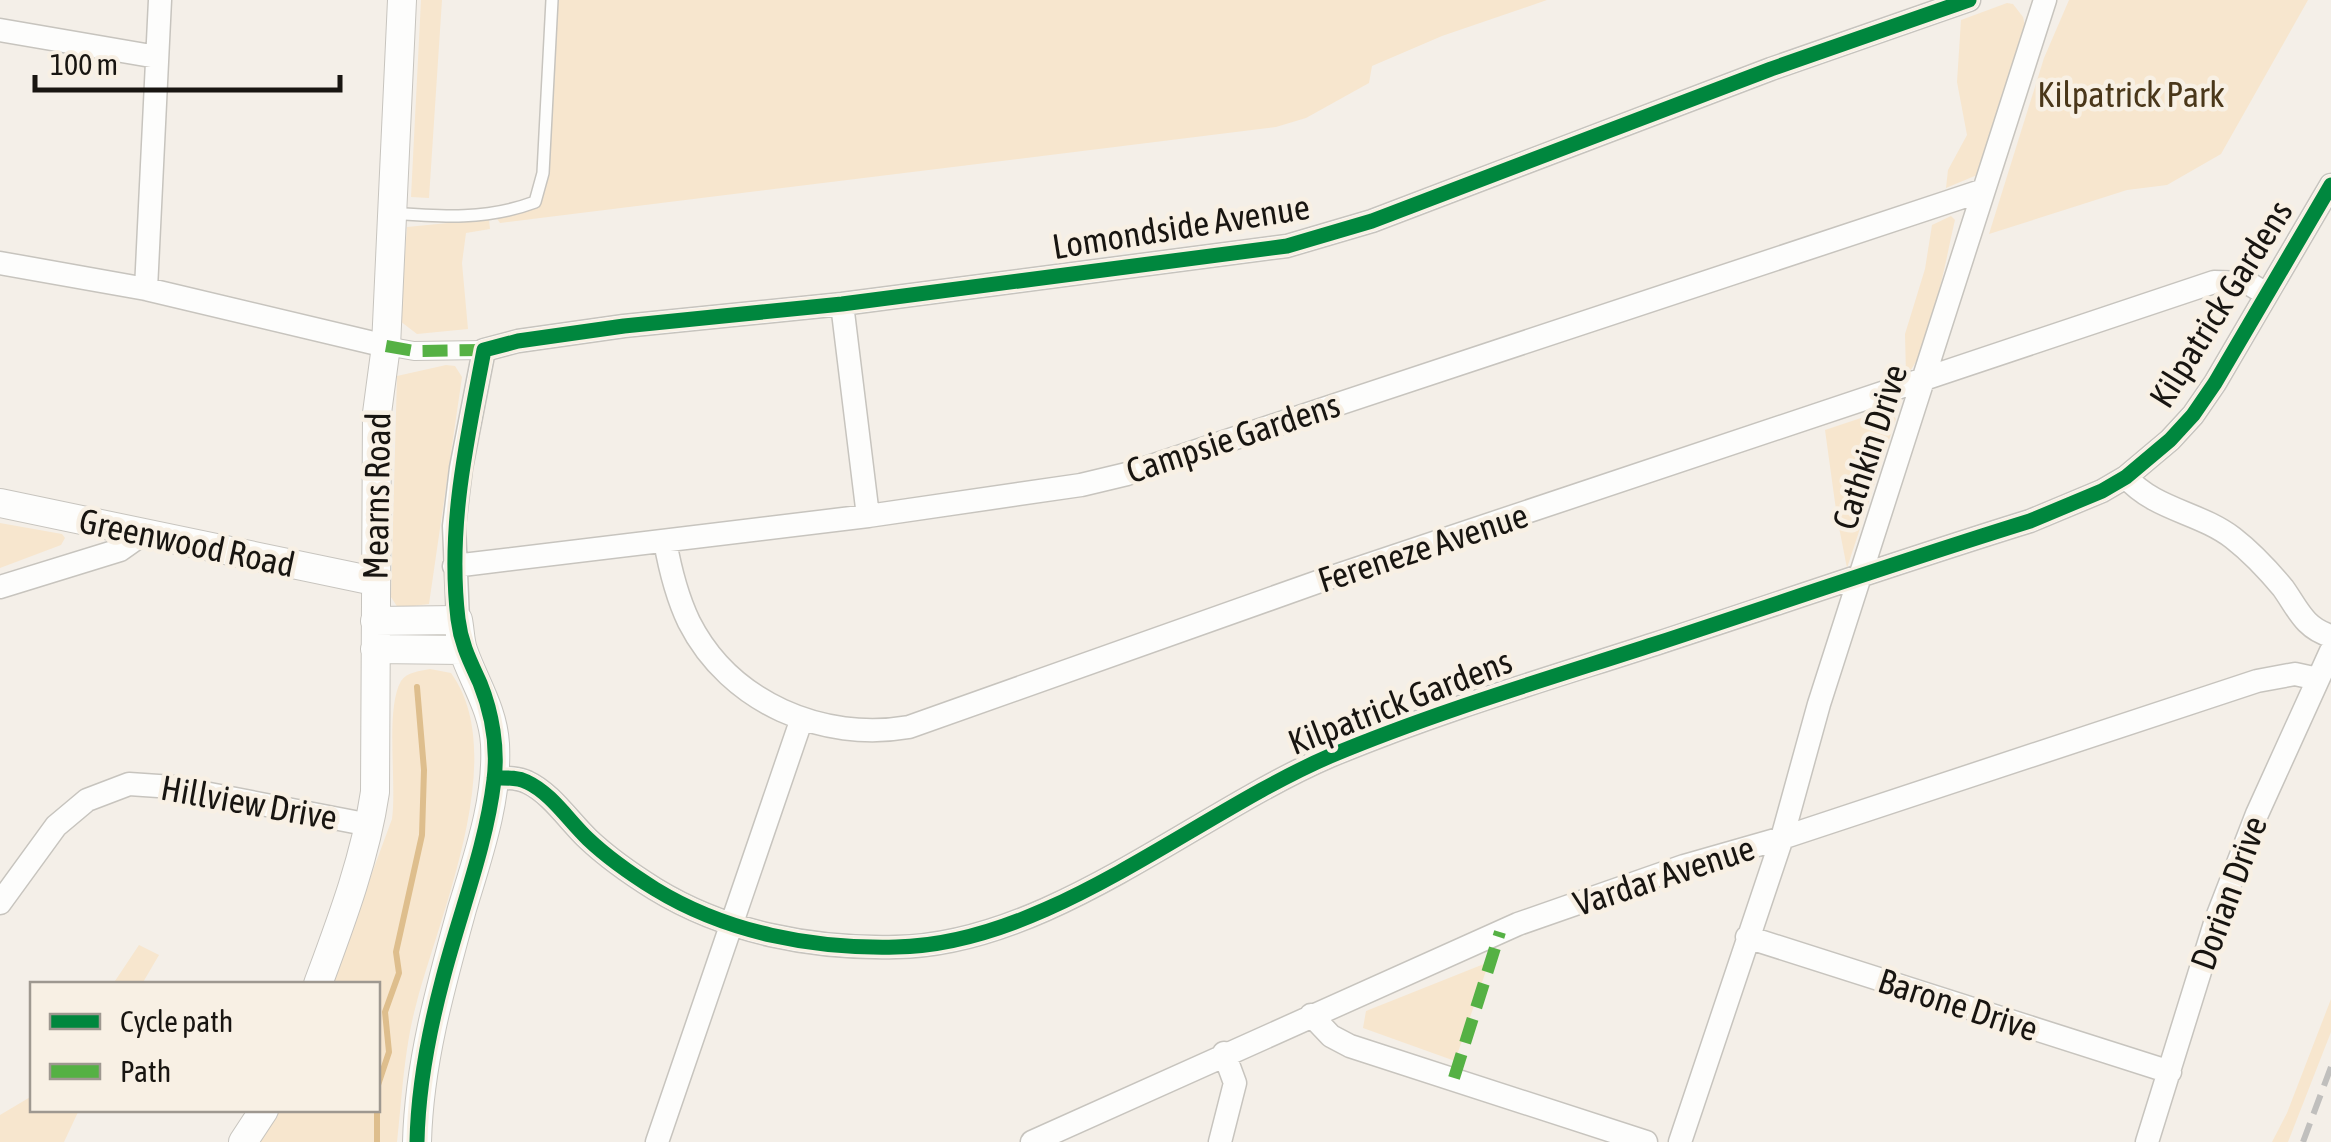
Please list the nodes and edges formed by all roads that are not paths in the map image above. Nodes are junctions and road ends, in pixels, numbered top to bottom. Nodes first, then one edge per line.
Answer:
1 (160, 0) edge
2 (402, 0) edge
3 (552, 0) edge
4 (1969, 0) edge
5 (2045, 0) edge
6 (0, 30) edge
7 (157, 57) junction
8 (2331, 184) edge
9 (1984, 190) junction
10 (391, 212) junction
11 (0, 263) edge
12 (146, 289) junction
13 (2266, 294) junction
14 (842, 304) junction
15 (386, 346) junction
16 (484, 350) junction
17 (1923, 381) junction
18 (2126, 477) junction
19 (0, 503) edge
20 (868, 516) junction
21 (144, 534) junction
22 (664, 541) junction
23 (454, 566) junction
24 (1860, 576) junction
25 (374, 582) junction
26 (0, 587) edge
27 (458, 620) junction
28 (375, 635) junction
29 (2331, 636) edge
30 (463, 650) junction
31 (2331, 651) edge
32 (2318, 679) junction
33 (801, 721) junction
34 (494, 778) junction
35 (370, 825) junction
36 (1782, 838) junction
37 (0, 903) edge
38 (733, 924) junction
39 (1747, 937) junction
40 (319, 982) edge
41 (1310, 1015) junction
42 (1224, 1053) junction
43 (2170, 1072) junction
44 (263, 1112) edge
45 (243, 1142) edge
46 (417, 1142) edge
47 (657, 1142) edge
48 (1032, 1142) edge
49 (1220, 1142) edge
50 (1646, 1142) edge
51 (1680, 1142) edge
52 (2147, 1142) edge

1 - 7 street
2 - 10 street, Mearns Road
3 - 10 lane
4 - 14 street, Lomondside Avenue
5 - 9 street, Cathkin Drive
6 - 7 street
7 - 12 street
8 - 13 street, Kilpatrick Gardens
9 - 17 street, Cathkin Drive
9 - 20 street, Campsie Gardens
10 - 15 street, Mearns Road
11 - 12 street
12 - 15 street
13 - 17 street, Fereneze Avenue
13 - 18 street, Kilpatrick Gardens
14 - 16 street, Lomondside Avenue
14 - 20 street
15 - 16 street, Lomondside Avenue
15 - 25 street, Mearns Road
16 - 23 street
17 - 24 street, Cathkin Drive
17 - 33 street, Fereneze Avenue
18 - 24 street, Kilpatrick Gardens
18 - 29 street
19 - 21 street, Greenwood Road
20 - 22 street, Campsie Gardens
21 - 25 street, Greenwood Road
21 - 26 street
22 - 23 street, Campsie Gardens
22 - 33 street, Fereneze Avenue
23 - 27 street
24 - 36 street, Cathkin Drive
24 - 38 street, Kilpatrick Gardens
25 - 28 street, Mearns Road
27 - 28 street
27 - 30 street
28 - 30 street
28 - 35 street, Mearns Road
30 - 34 street
31 - 32 street, Dorian Drive
32 - 36 street, Vardar Avenue
32 - 43 street, Dorian Drive
33 - 38 street
34 - 38 street, Kilpatrick Gardens
34 - 46 street
35 - 37 street, Hillview Drive
35 - 40 street, Mearns Road
36 - 39 street, Cathkin Drive
36 - 41 street, Vardar Avenue
38 - 47 street
39 - 43 street, Barone Drive
39 - 51 street, Cathkin Drive
41 - 42 street, Vardar Avenue
41 - 50 street
42 - 48 street, Vardar Avenue
42 - 49 street
43 - 52 street, Dorian Drive
44 - 45 street

